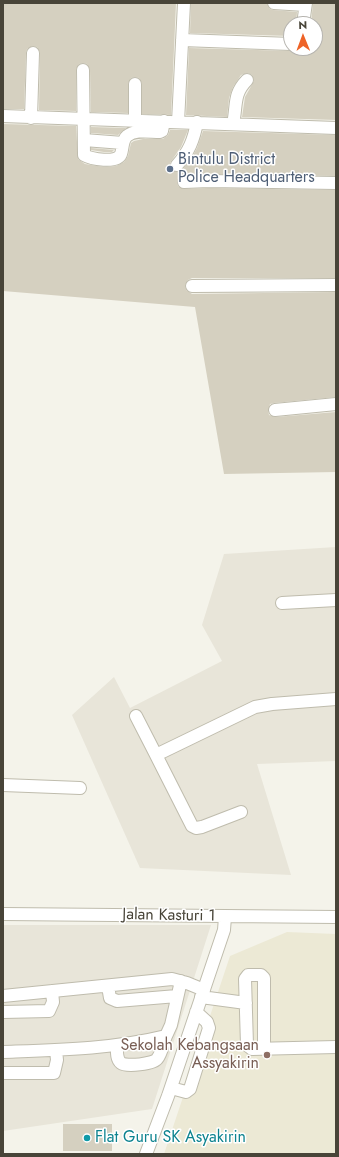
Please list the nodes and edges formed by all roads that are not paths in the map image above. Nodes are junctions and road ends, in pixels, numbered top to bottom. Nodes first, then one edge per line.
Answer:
1 (184, 3) edge
2 (274, 3) edge
3 (306, 4) edge
4 (304, 16) edge
5 (182, 40) junction
6 (283, 44) edge
7 (33, 53) dead end
8 (83, 70) dead end
9 (247, 80) dead end
10 (135, 84) dead end
11 (3, 116) edge
12 (31, 118) junction
13 (84, 120) junction
14 (135, 121) junction
15 (164, 122) junction
16 (178, 122) junction
17 (197, 122) junction
18 (233, 124) junction
19 (336, 128) edge
20 (84, 140) junction
21 (123, 143) junction
22 (177, 165) dead end
23 (184, 182) dead end
24 (336, 183) edge
25 (336, 284) edge
26 (192, 286) dead end
27 (336, 404) edge
28 (275, 410) dead end
29 (336, 600) edge
30 (282, 603) dead end
31 (336, 699) edge
32 (136, 716) dead end
33 (156, 755) junction
34 (3, 785) edge
35 (80, 788) dead end
36 (241, 812) dead end
37 (3, 914) edge
38 (336, 916) edge
39 (225, 917) junction
40 (181, 981) junction
41 (108, 986) junction
42 (52, 991) junction
43 (202, 994) junction
44 (3, 996) edge
45 (177, 996) junction
46 (246, 1003) junction
47 (3, 1012) edge
48 (196, 1012) junction
49 (166, 1036) junction
50 (116, 1045) junction
51 (264, 1047) junction
52 (336, 1047) edge
53 (56, 1050) junction
54 (3, 1052) edge
55 (3, 1073) edge
56 (170, 1092) junction
57 (146, 1154) edge

1 - 5 street
2 - 3 street
3 - 4 street
5 - 6 street
5 - 16 street
7 - 12 street
8 - 13 street
9 - 18 street
10 - 14 street
11 - 12 street
12 - 13 street
13 - 14 street
13 - 20 street
14 - 15 street
15 - 16 street
15 - 21 street
16 - 17 street
17 - 18 street
17 - 22 street
18 - 19 street
20 - 21 street
20 - 21 street
23 - 24 street
25 - 26 street
27 - 28 street
29 - 30 street
31 - 33 street
32 - 33 street
33 - 36 street
34 - 35 street
37 - 39 street, Jalan Kasturi 1
38 - 39 street, Jalan Kasturi 1
39 - 43 street
40 - 41 street
40 - 43 street
40 - 45 street
41 - 42 street
41 - 45 street
42 - 44 street
42 - 47 street
43 - 46 street
43 - 48 street
45 - 49 street
46 - 51 street
46 - 51 street
48 - 56 street
48 - 56 street
49 - 50 street
49 - 50 street
50 - 53 street
51 - 52 street
53 - 54 street
53 - 55 street
56 - 57 street

